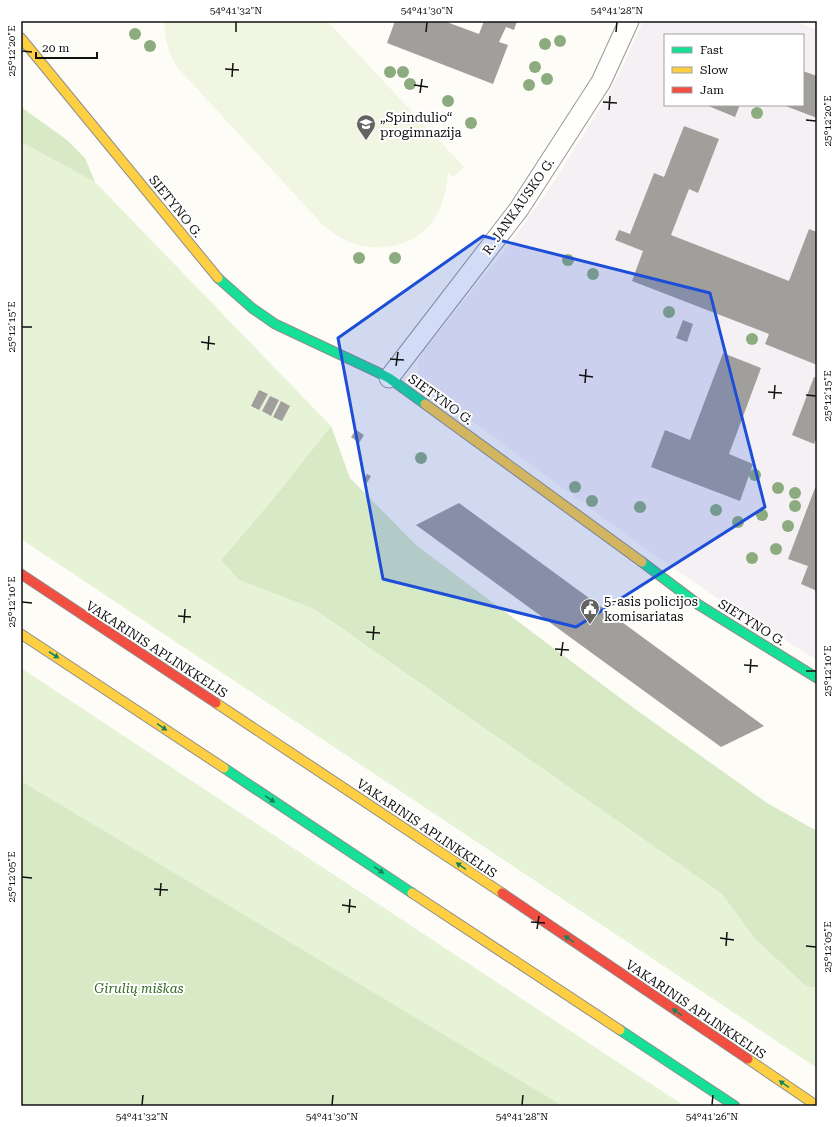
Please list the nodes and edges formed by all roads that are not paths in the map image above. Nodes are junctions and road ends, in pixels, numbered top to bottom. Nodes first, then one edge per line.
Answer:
1 (629, 21) edge
2 (21, 38) edge
3 (388, 378) junction
4 (21, 574) edge
5 (21, 634) edge
6 (817, 678) edge
7 (735, 1106) edge
8 (817, 1106) edge

1 - 3 street, R. JANKAUSKO G.
2 - 3 main road, SIETYNO G.
3 - 6 main road, SIETYNO G.
8 -> 4 main road, VAKARINIS APLINKKELIS
5 -> 7 main road

